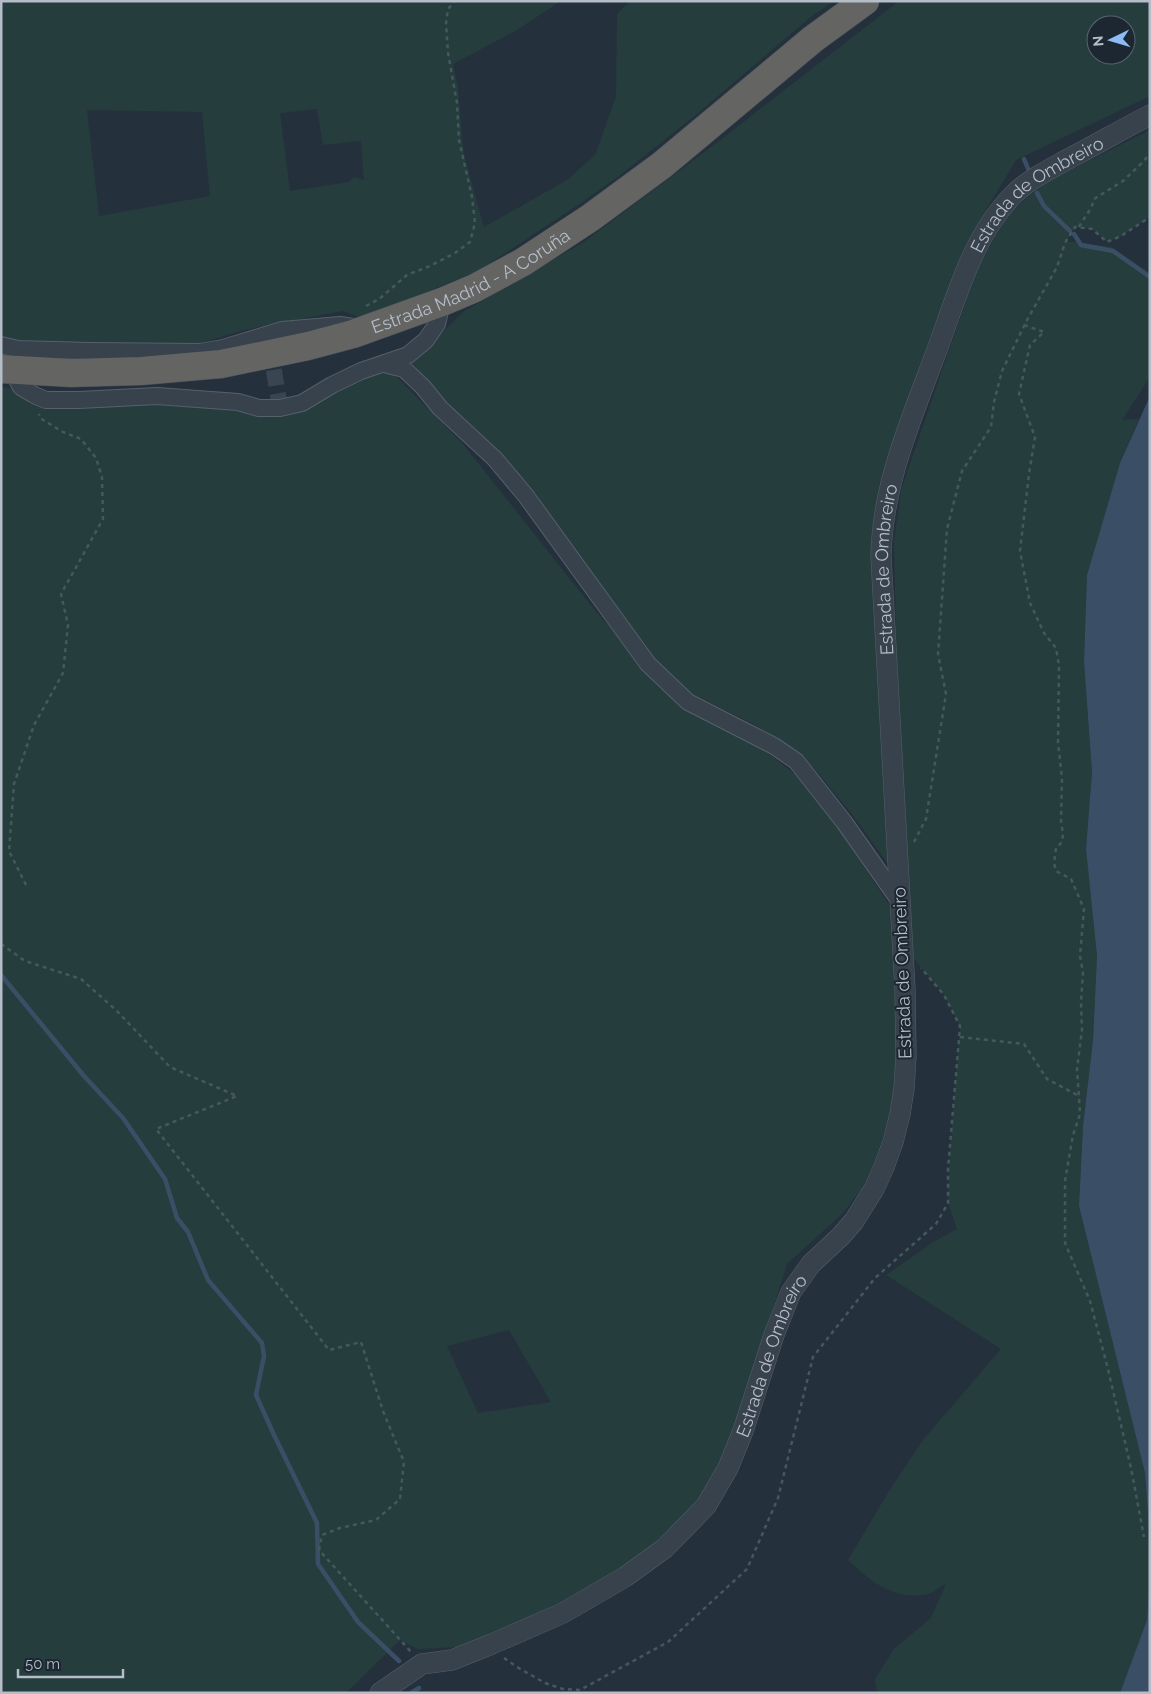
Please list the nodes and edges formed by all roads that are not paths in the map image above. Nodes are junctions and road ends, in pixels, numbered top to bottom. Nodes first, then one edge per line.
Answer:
1 (865, 1) edge
2 (1150, 115) edge
3 (442, 302) junction
4 (366, 318) junction
5 (1, 345) edge
6 (384, 364) junction
7 (7, 370) edge
8 (900, 903) junction
9 (380, 1693) edge

1 - 3 highway, Estrada Madrid - A Coruña
2 - 8 street, Estrada de Ombreiro
3 - 4 highway, Estrada Madrid - A Coruña
3 - 6 street
4 - 5 street
4 - 7 highway, Estrada Madrid - A Coruña
6 - 7 street
6 - 8 street
8 - 9 street, Estrada de Ombreiro

